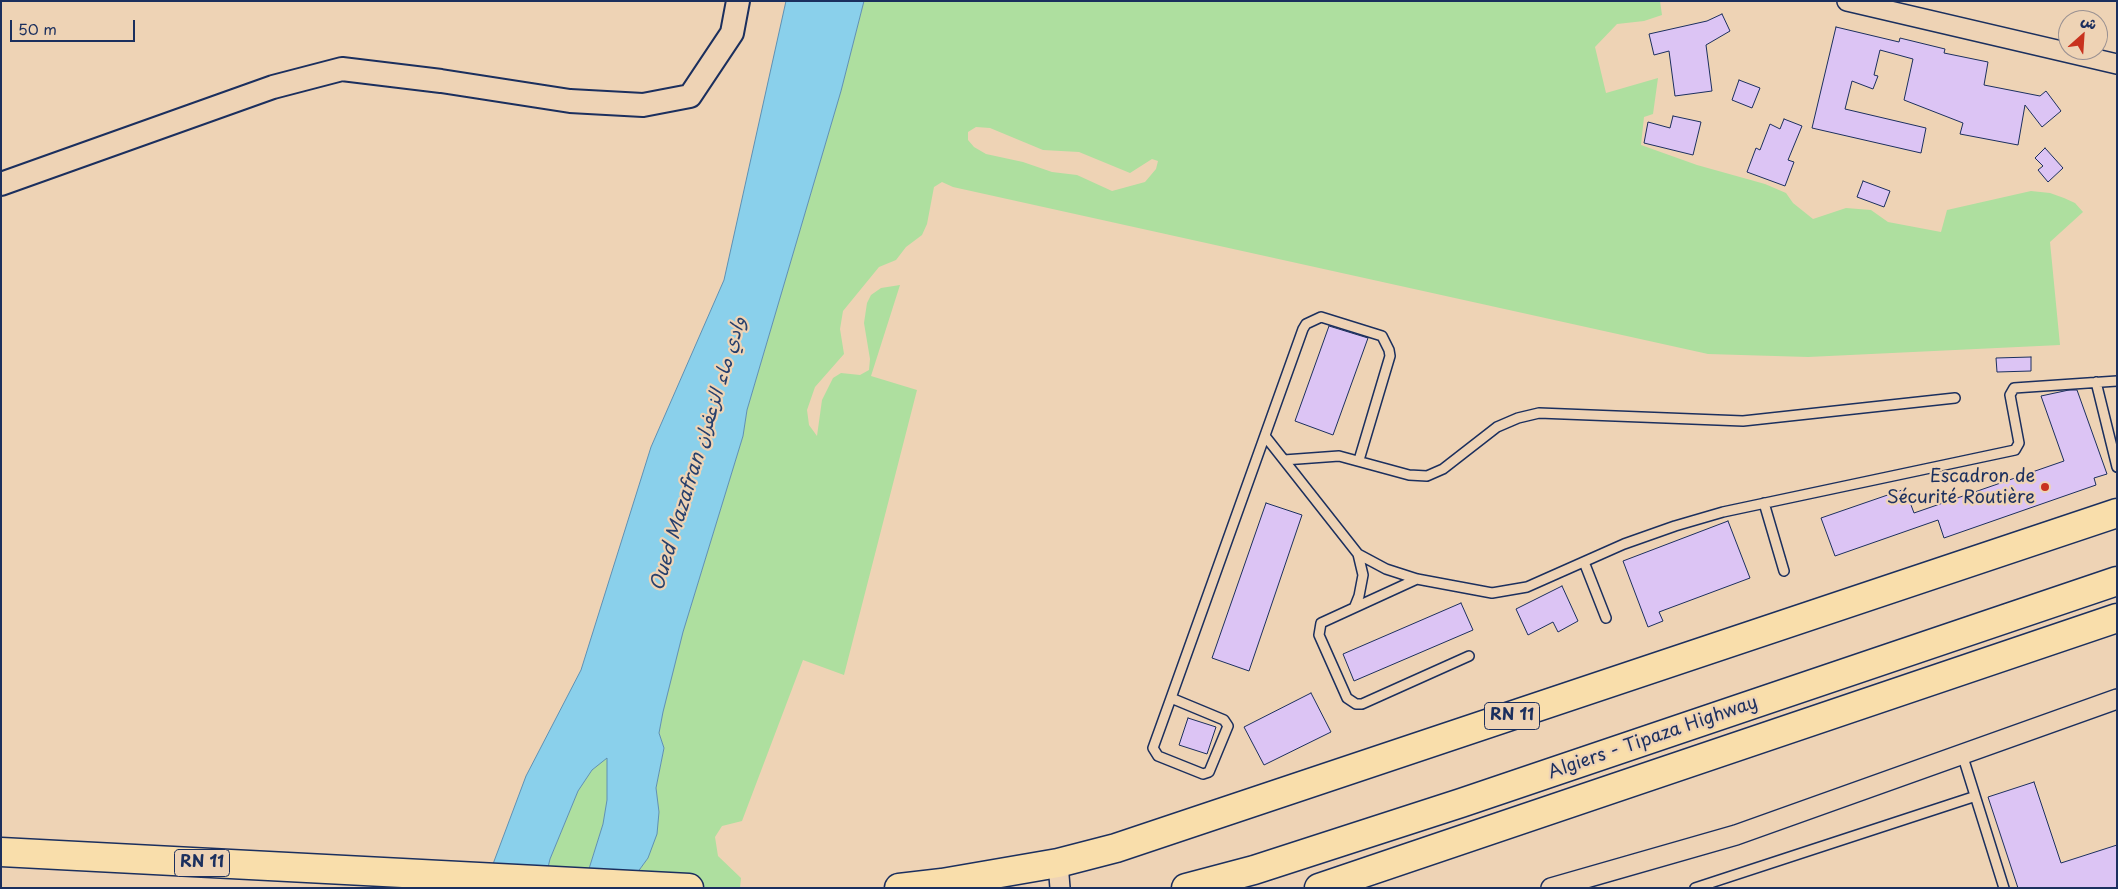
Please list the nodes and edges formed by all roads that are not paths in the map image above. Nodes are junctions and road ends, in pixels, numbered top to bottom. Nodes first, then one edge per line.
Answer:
1 (738, 1) edge
2 (1847, 1) edge
3 (2117, 64) edge
4 (1, 184) edge
5 (2117, 381) edge
6 (2096, 382) junction
7 (1955, 398) dead end
8 (1265, 436) junction
9 (1284, 460) junction
10 (1359, 460) junction
11 (2116, 467) edge
12 (1764, 503) junction
13 (2117, 513) edge
14 (1358, 554) junction
15 (1584, 562) junction
16 (1784, 571) dead end
17 (1417, 580) junction
18 (2117, 581) edge
19 (1355, 606) junction
20 (1606, 618) dead end
21 (2117, 618) edge
22 (1469, 656) dead end
23 (1171, 698) junction
24 (2117, 699) edge
25 (1962, 754) junction
26 (1974, 797) junction
27 (1, 852) edge
28 (1059, 875) edge
29 (987, 882) edge
30 (689, 888) edge
31 (899, 888) edge
32 (1186, 888) edge
33 (1319, 888) edge
34 (1551, 888) edge
35 (1695, 888) edge
36 (2004, 888) edge

1 - 4 street
2 - 3 street
5 - 6 lane
6 - 11 lane
6 - 12 lane
7 - 10 lane
8 - 9 lane
8 - 10 lane
8 - 23 lane
9 - 10 lane
9 - 14 lane
12 - 15 lane
12 - 16 lane
13 - 28 main road, RN 11
14 - 17 lane
14 - 19 lane
15 - 17 lane
15 - 20 lane
17 - 19 lane
18 - 32 main road, Algiers - Tipaza Highway
19 - 22 lane
21 - 33 main road, Algiers - Tipaza Highway
23 - 23 lane
24 - 25 street
25 - 26 lane
25 - 34 street
26 - 35 lane
26 - 36 lane
27 - 30 main road, RN 11
28 - 29 main road, RN 11
29 - 31 main road, RN 11

